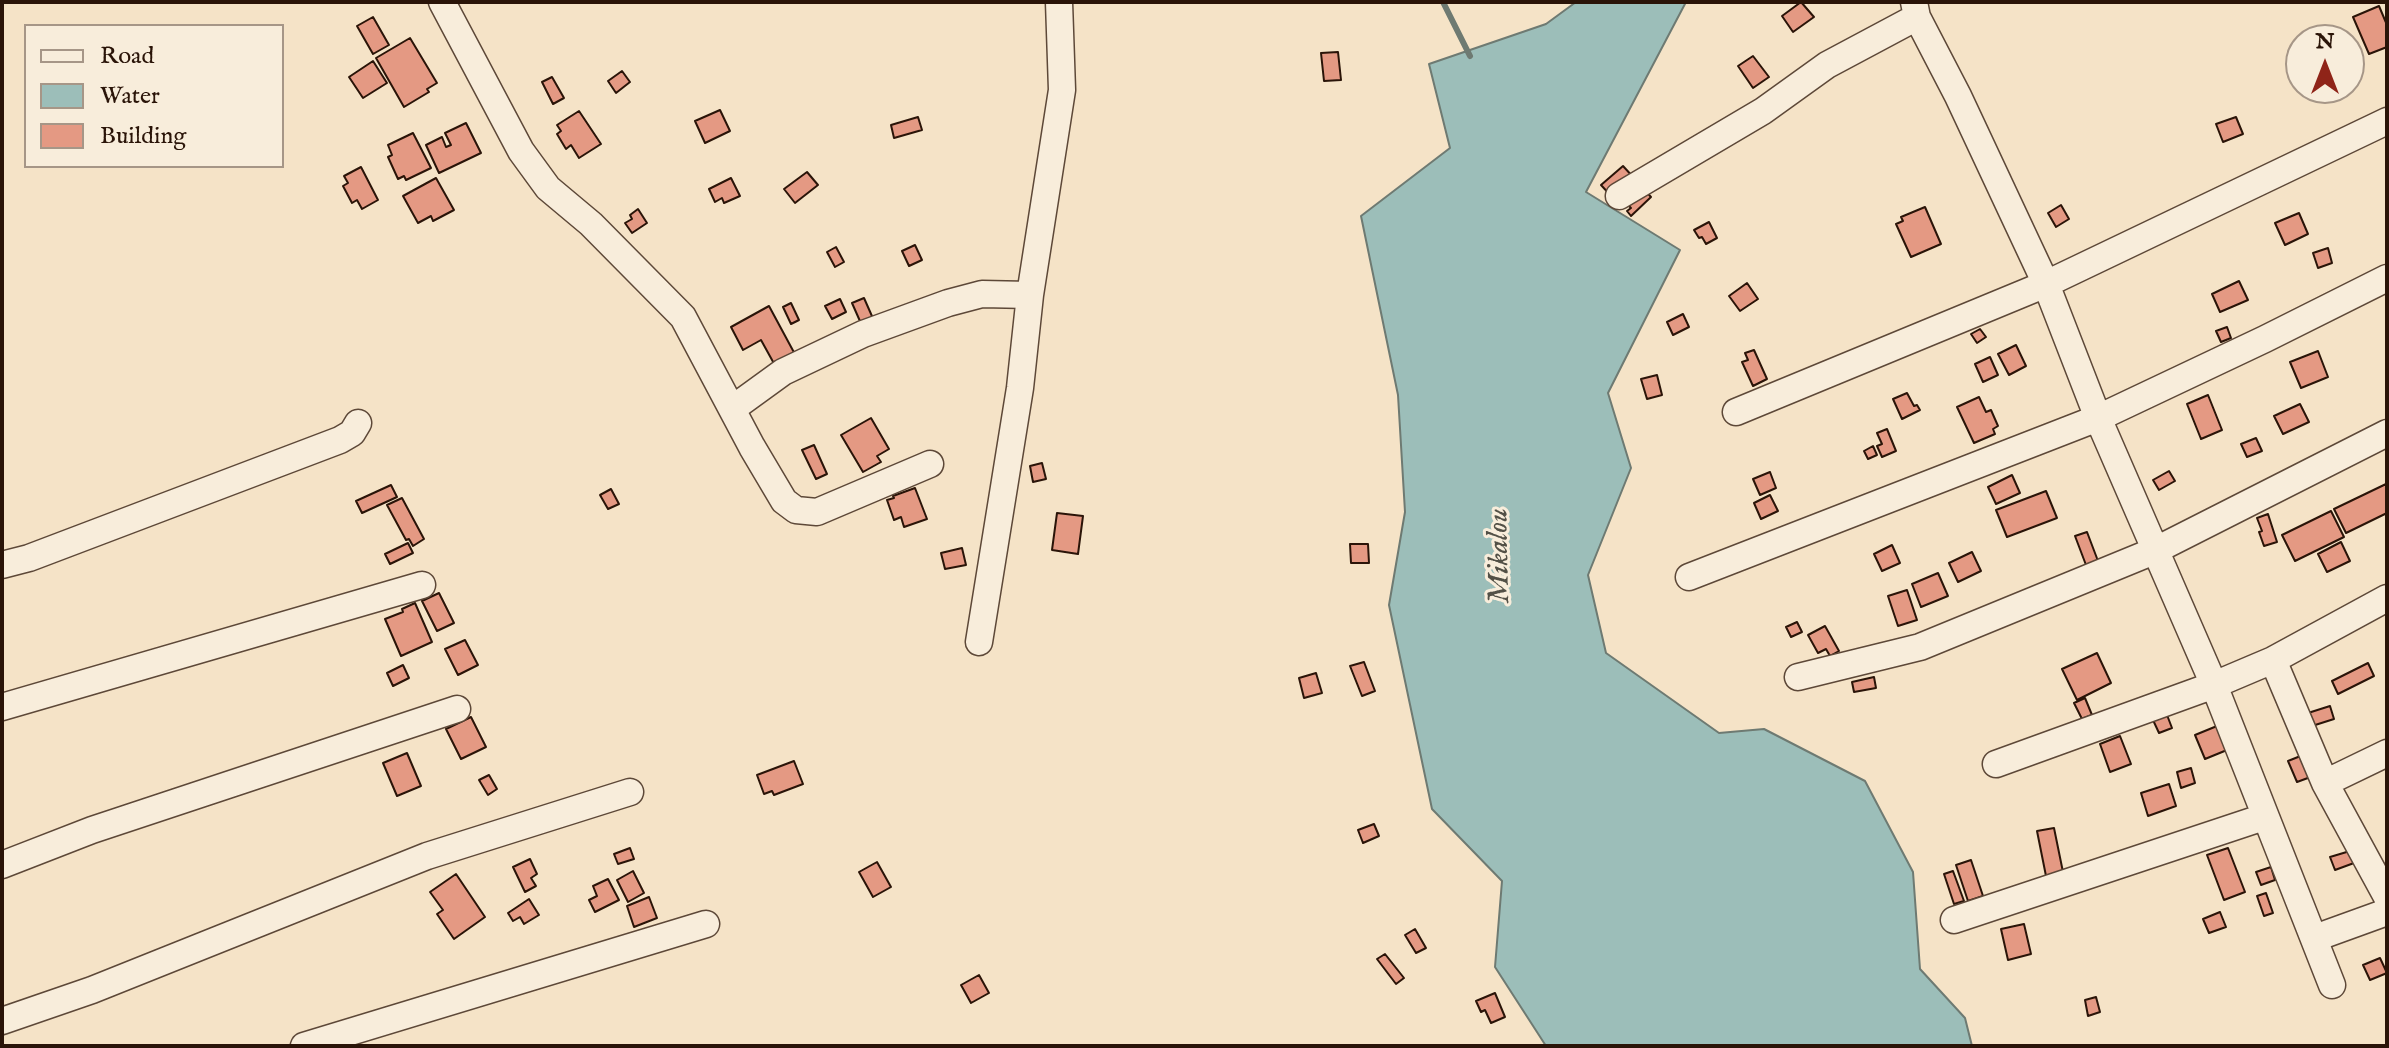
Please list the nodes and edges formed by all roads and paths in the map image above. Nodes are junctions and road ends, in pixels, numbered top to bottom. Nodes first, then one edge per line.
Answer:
1 (442, 2) edge
2 (1059, 2) edge
3 (1915, 9) edge
4 (2387, 121) edge
5 (1619, 196) dead end
6 (2387, 278) edge
7 (2046, 284) junction
8 (1030, 295) junction
9 (732, 409) junction
10 (1736, 412) dead end
11 (2098, 418) junction
12 (358, 423) dead end
13 (2387, 433) edge
14 (930, 464) dead end
15 (2154, 551) junction
16 (2, 565) edge
17 (1689, 577) dead end
18 (422, 585) dead end
19 (2387, 598) edge
20 (979, 642) dead end
21 (2273, 660) junction
22 (1798, 677) dead end
23 (2214, 685) junction
24 (2, 707) edge
25 (457, 709) dead end
26 (2387, 753) edge
27 (1996, 764) dead end
28 (2325, 783) junction
29 (630, 792) dead end
30 (2264, 817) junction
31 (2, 865) edge
32 (2387, 897) edge
33 (2387, 912) edge
34 (1954, 920) dead end
35 (706, 924) dead end
36 (2315, 938) junction
37 (2332, 985) dead end
38 (2, 1021) edge
39 (304, 1046) edge

1 - 9 street
2 - 8 street
3 - 5 street
3 - 7 street
4 - 7 street
6 - 11 street
7 - 10 street
7 - 11 street
8 - 9 street
8 - 20 street
9 - 14 street
11 - 15 street
11 - 17 street
12 - 16 street
13 - 15 street
15 - 22 street
15 - 23 street
18 - 24 street
19 - 21 street
21 - 23 street
21 - 28 street
23 - 27 street
23 - 30 street
25 - 31 street
26 - 28 street
28 - 32 street
29 - 38 street
30 - 34 street
30 - 36 street
33 - 36 street
35 - 39 street
36 - 37 street

